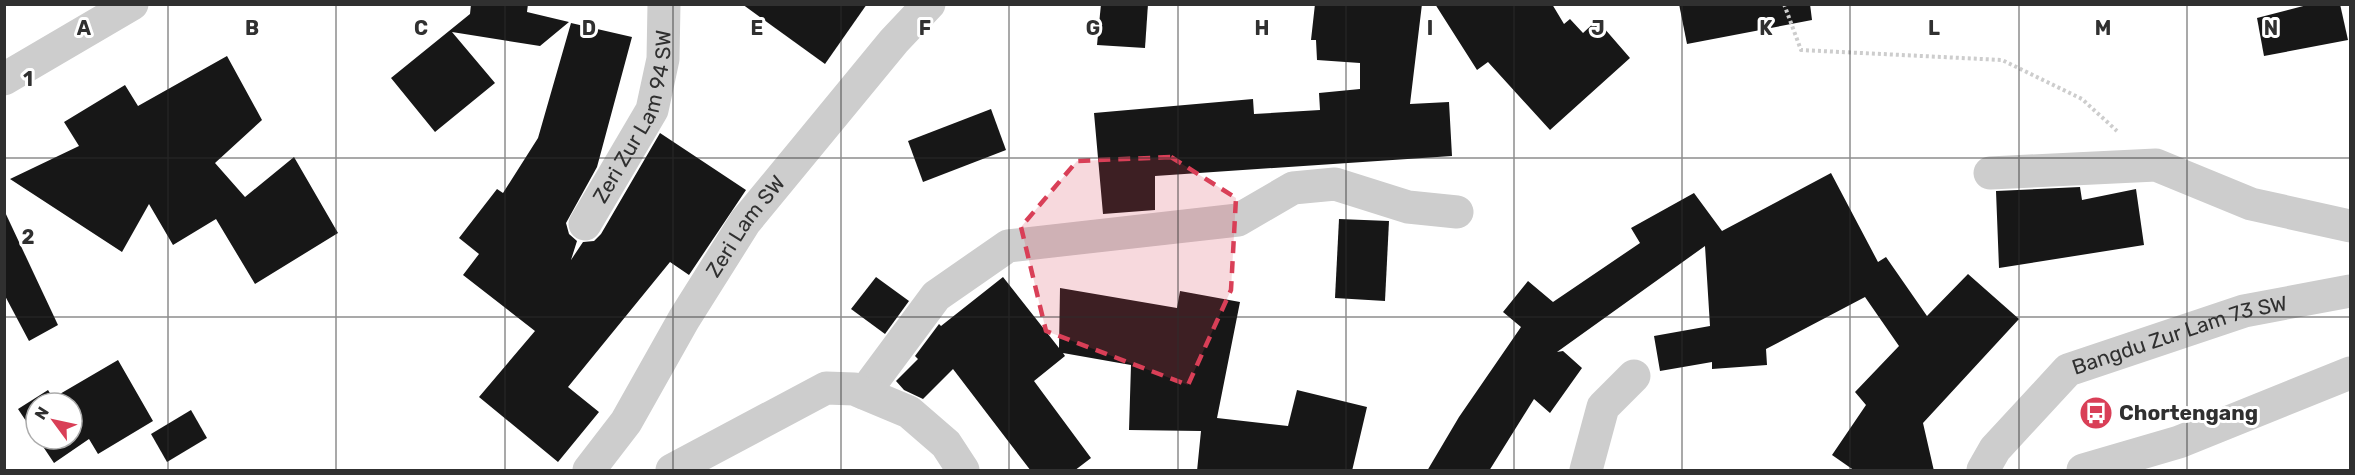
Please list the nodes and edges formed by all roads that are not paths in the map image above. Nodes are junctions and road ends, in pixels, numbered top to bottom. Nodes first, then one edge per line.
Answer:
1 (132, 4) edge
2 (664, 4) edge
3 (929, 4) edge
4 (4, 79) edge
5 (1990, 173) dead end
6 (1457, 212) dead end
7 (585, 224) dead end
8 (2350, 226) edge
9 (2350, 291) edge
10 (2350, 373) edge
11 (1634, 376) dead end
12 (864, 393) junction
13 (589, 471) edge
14 (672, 471) edge
15 (963, 471) edge
16 (1586, 471) edge
17 (1983, 471) edge
18 (2083, 471) edge

1 - 4 street
2 - 7 street, Zeri Zur Lam 94 SW
3 - 13 street, Zeri Lam SW
5 - 8 street
6 - 12 street
9 - 17 street, Bangdu Zur Lam 73 SW
10 - 18 street
11 - 16 street
12 - 14 street
12 - 15 street

